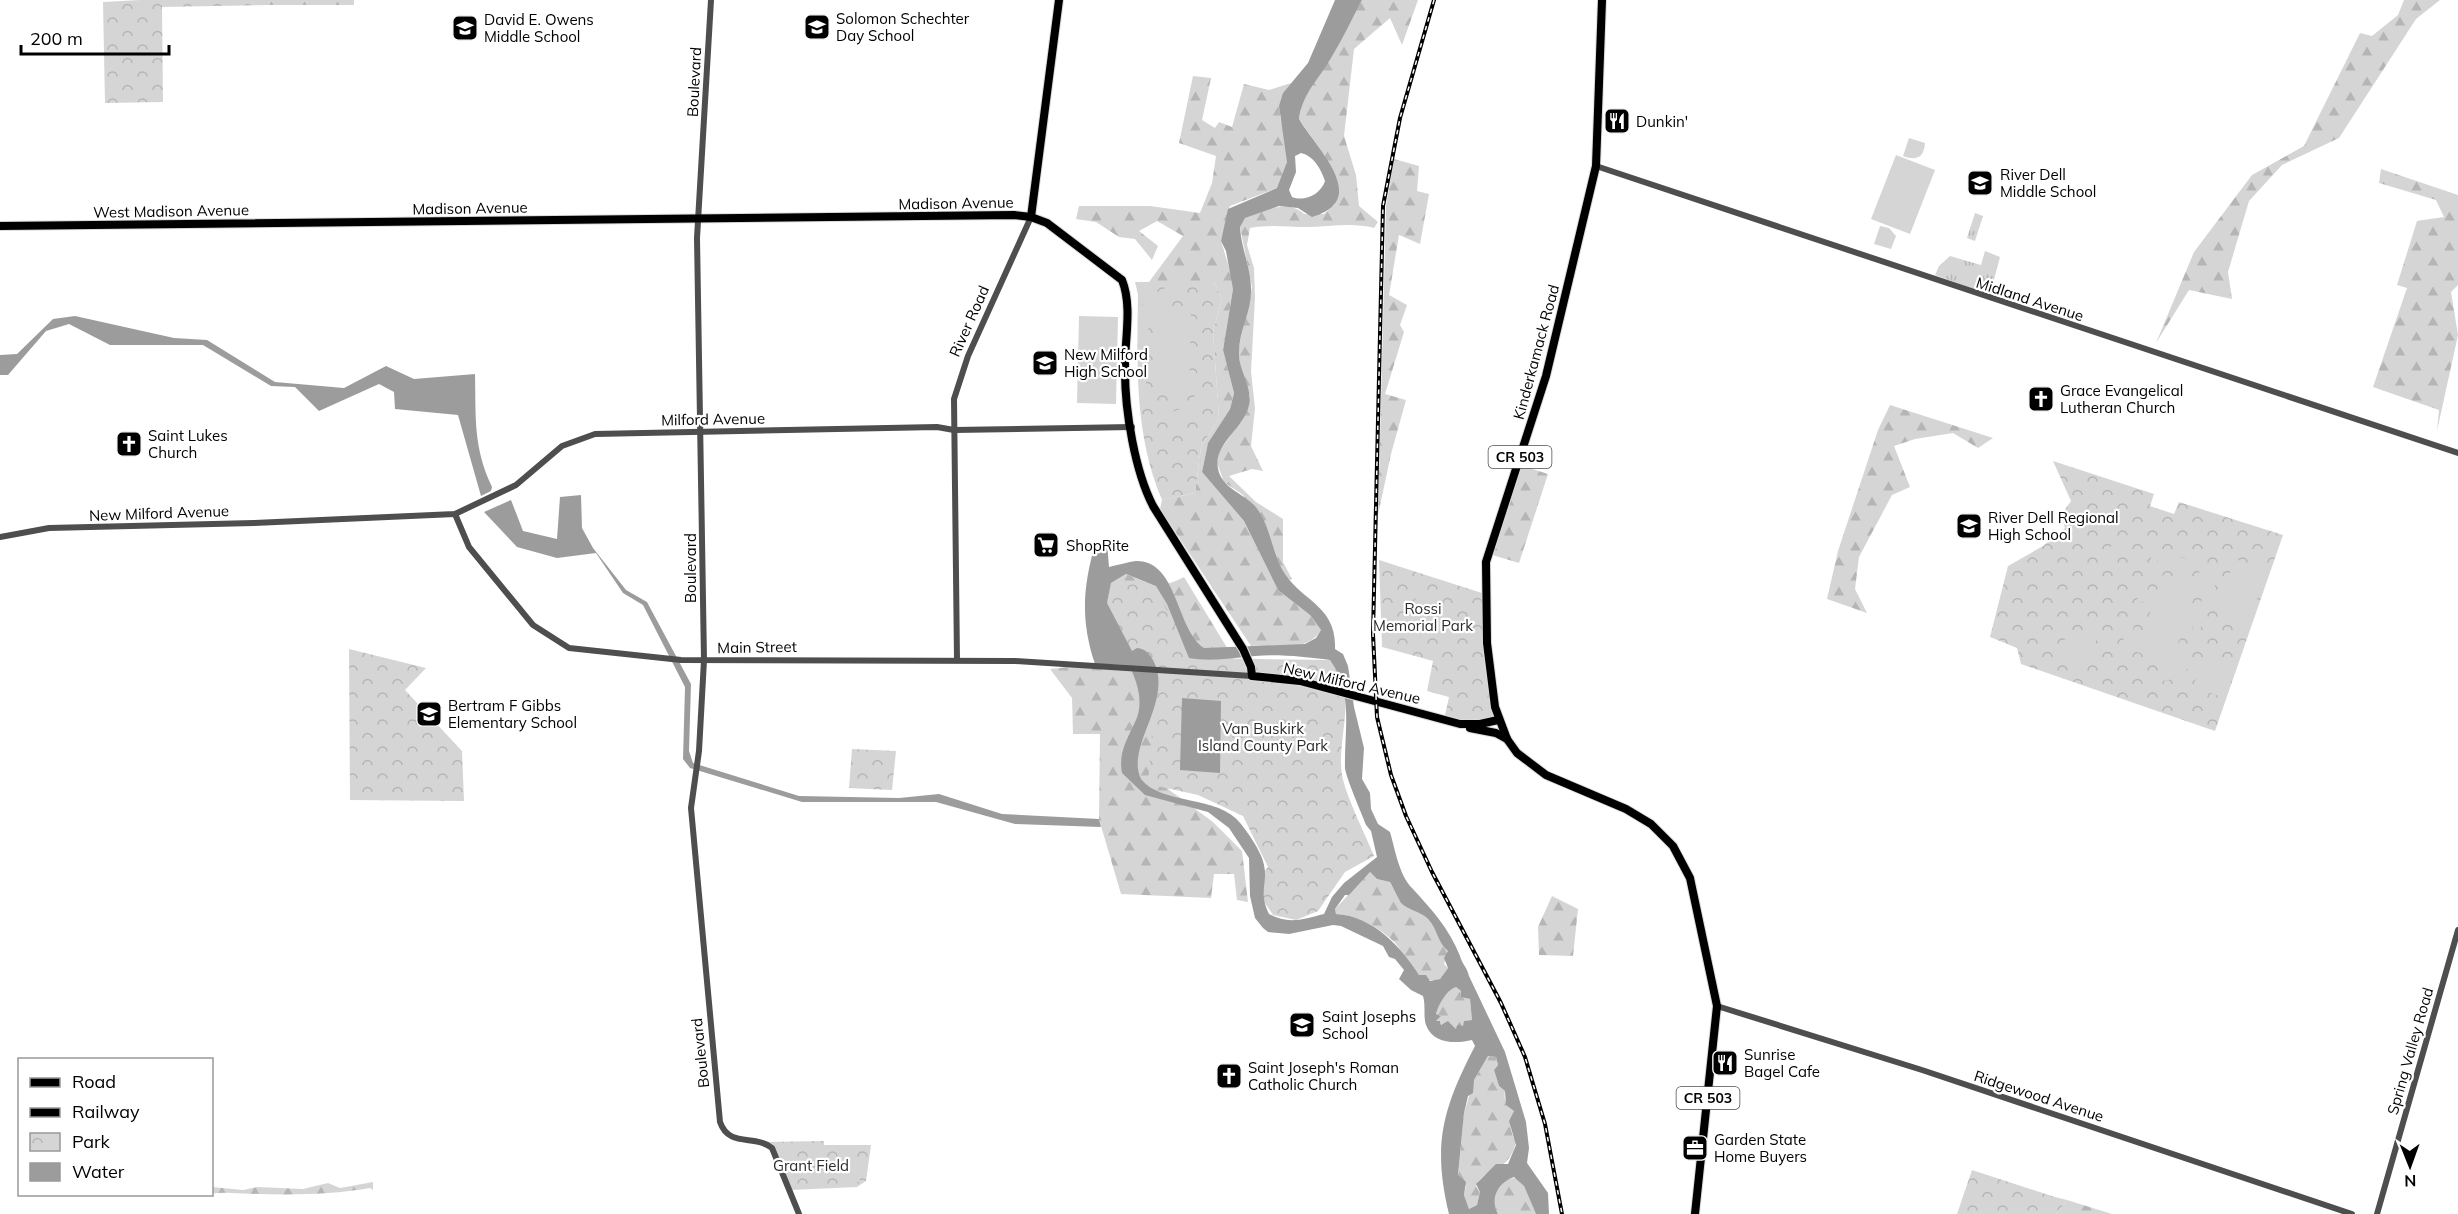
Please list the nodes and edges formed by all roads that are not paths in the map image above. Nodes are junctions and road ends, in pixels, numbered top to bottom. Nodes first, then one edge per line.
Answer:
1 (711, 0) edge
2 (1059, 0) edge
3 (1602, 0) edge
4 (1596, 166) junction
5 (1031, 217) junction
6 (698, 219) junction
7 (342, 223) joint
8 (0, 226) edge
9 (1132, 427) junction
10 (954, 430) junction
11 (700, 431) junction
12 (2458, 453) edge
13 (455, 514) junction
14 (319, 521) joint
15 (0, 537) edge
16 (704, 660) junction
17 (957, 660) junction
18 (1125, 667) joint
19 (1252, 676) junction
20 (1498, 720) junction
21 (1455, 723) junction
22 (1507, 739) junction
23 (2458, 930) edge
24 (1717, 1005) junction
25 (799, 1214) edge
26 (1695, 1214) edge
27 (2352, 1214) edge
28 (2377, 1214) edge

1 - 6 street, Boulevard
2 - 5 main road, River Road
3 - 4 main road, Kinderkamack Road / CR 503
4 - 12 street, Midland Avenue
4 - 20 main road, Kinderkamack Road / CR 503
5 - 6 main road, Madison Avenue
5 - 9 main road, Madison Avenue
5 - 10 street, River Road
6 - 7 main road, Madison Avenue
6 - 11 street, Boulevard
7 - 8 main road, West Madison Avenue
9 - 10 street, Milford Avenue
9 - 19 main road, Madison Avenue
10 - 11 street, Milford Avenue
10 - 17 street, River Road
11 - 13 street, Milford Avenue
11 - 16 street, Boulevard
13 - 14 street, Milford Avenue
13 - 16 street, Main Street
14 - 15 street, New Milford Avenue
16 - 17 street, Main Street
16 - 25 street, Boulevard
17 - 18 street, Main Street
18 - 19 street, New Milford Avenue
19 - 21 main road, New Milford Avenue
20 - 21 main road, New Milford Avenue
20 - 22 main road, Kinderkamack Road / CR 503
21 - 22 main road
22 - 24 main road, Kinderkamack Road / CR 503
23 - 28 street, Spring Valley Road
24 - 26 main road, Kinderkamack Road / CR 503
24 - 27 street, Ridgewood Avenue

